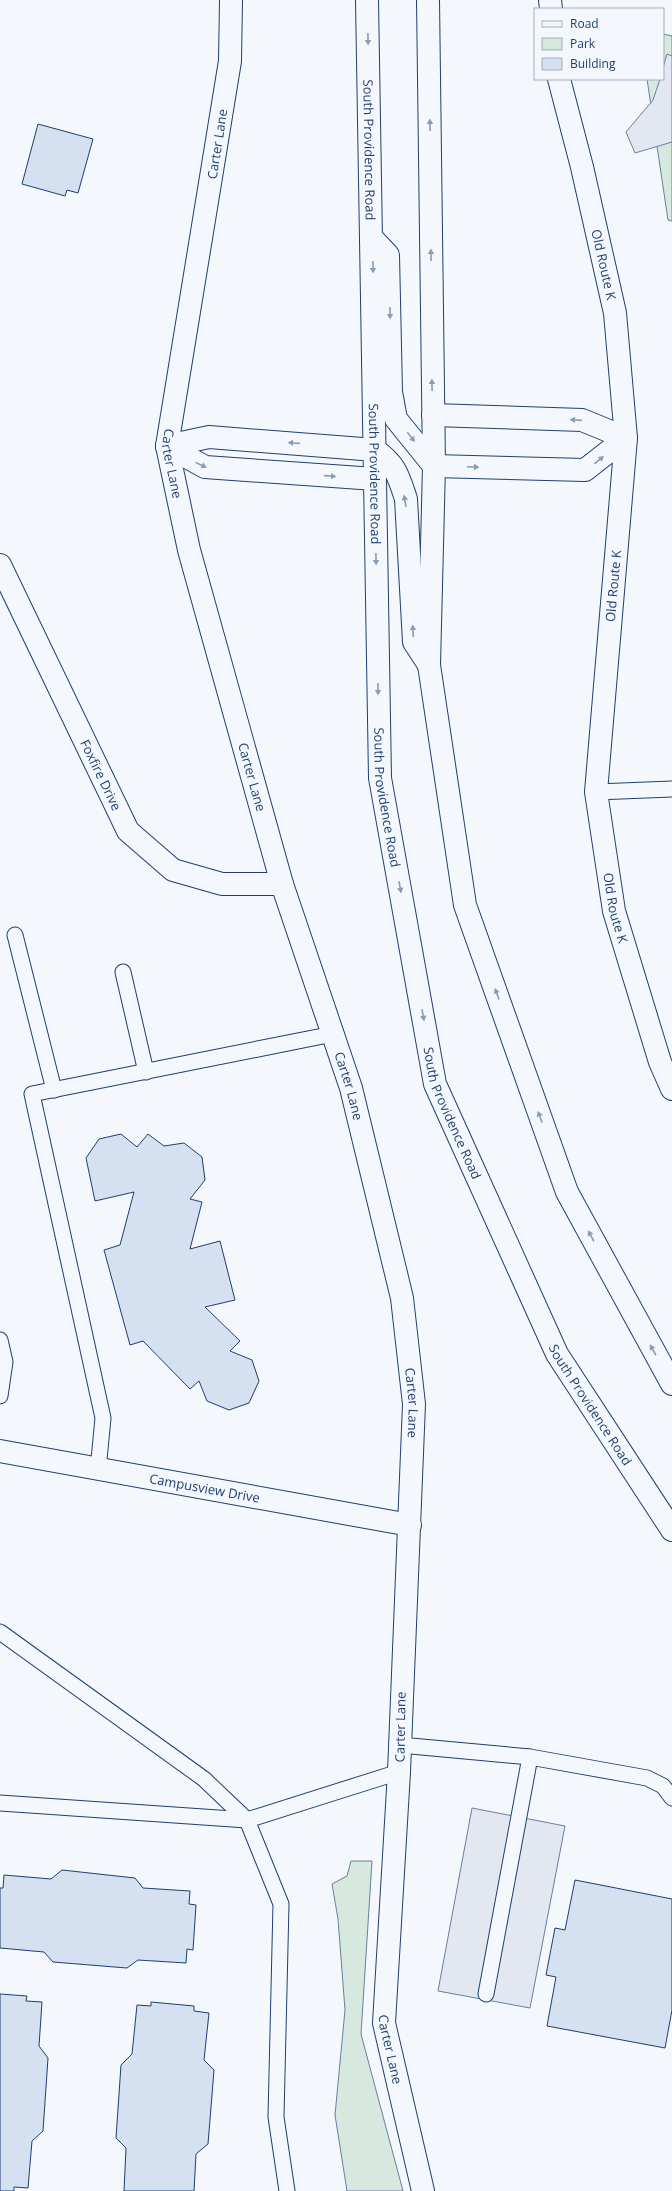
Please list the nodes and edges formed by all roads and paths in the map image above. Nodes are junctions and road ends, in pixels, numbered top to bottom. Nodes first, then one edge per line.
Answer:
1 (231, 0) edge
2 (367, 0) edge
3 (428, 0) edge
4 (559, 80) edge
5 (372, 238) junction
6 (433, 415) junction
7 (626, 438) junction
8 (167, 446) junction
9 (375, 450) junction
10 (434, 466) junction
11 (375, 479) junction
12 (0, 565) edge
13 (430, 665) junction
14 (672, 789) edge
15 (596, 792) junction
16 (282, 884) junction
17 (15, 935) dead end
18 (123, 972) dead end
19 (333, 1034) junction
20 (146, 1072) junction
21 (672, 1089) edge
22 (54, 1090) junction
23 (0, 1340) edge
24 (672, 1384) edge
25 (0, 1396) edge
26 (0, 1451) edge
27 (98, 1470) junction
28 (410, 1525) junction
29 (672, 1530) edge
30 (0, 1632) edge
31 (400, 1744) junction
32 (530, 1757) junction
33 (399, 1772) junction
34 (672, 1798) edge
35 (0, 1803) edge
36 (247, 1820) junction
37 (486, 1994) dead end
38 (287, 2191) edge
39 (423, 2191) edge

1 - 8 street, Carter Lane
2 -> 5 street, South Providence Road
6 -> 3 street
4 - 7 street, Old Route K
5 -> 9 street, South Providence Road
5 -> 10 street
7 -> 6 street
6 - 10 street
10 -> 7 street
7 - 15 street, Old Route K
9 -> 8 street
8 -> 11 street
8 - 16 street, Carter Lane
9 - 11 street, South Providence Road
13 -> 9 street
10 - 13 street
11 -> 29 street, South Providence Road
12 - 16 street, Foxfire Drive
24 -> 13 street
14 - 15 lane
15 - 21 street, Old Route K
16 - 19 street, Carter Lane
17 - 22 lane
18 - 20 lane
19 - 20 lane
19 - 28 street, Carter Lane
20 - 22 lane
22 - 27 lane
23 - 25 lane
26 - 27 street, Campusview Drive
27 - 28 street, Campusview Drive
28 - 31 street, Carter Lane
30 - 36 lane
31 - 32 lane
31 - 33 street, Carter Lane
32 - 34 lane
32 - 37 lane
33 - 36 lane
33 - 39 street, Carter Lane
35 - 36 lane
36 - 38 lane

